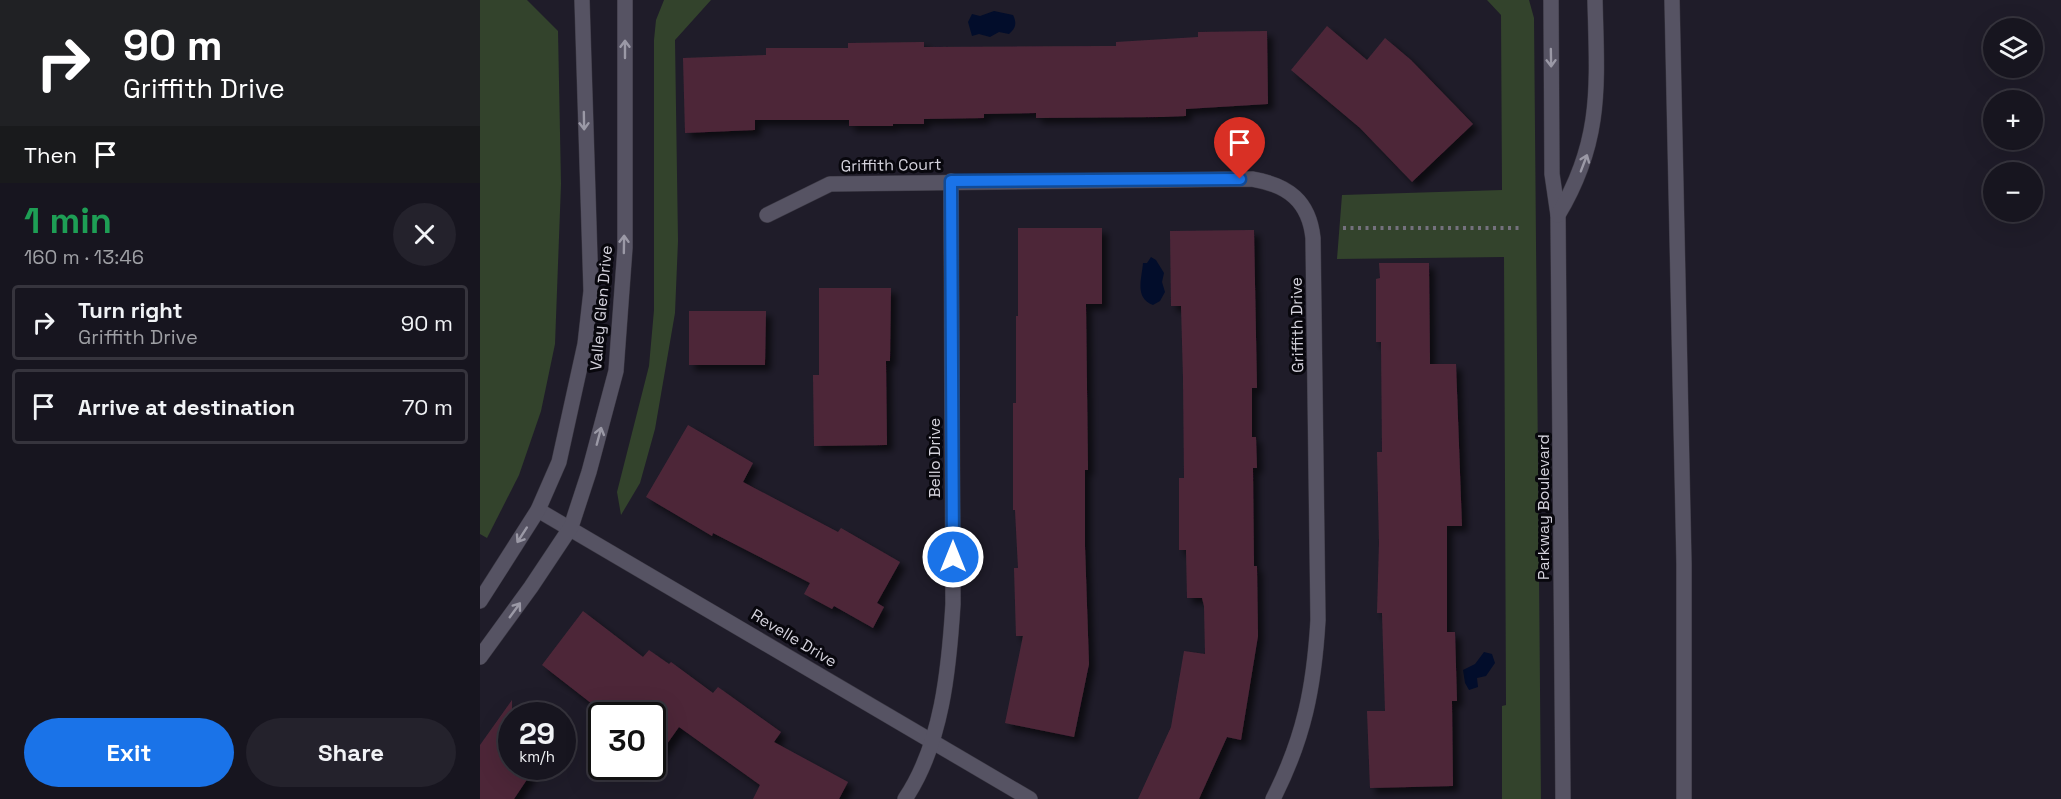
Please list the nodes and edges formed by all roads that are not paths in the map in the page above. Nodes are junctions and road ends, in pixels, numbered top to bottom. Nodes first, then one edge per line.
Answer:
1 (582, 0) edge
2 (625, 0) edge
3 (1551, 0) edge
4 (1595, 0) edge
5 (1672, 0) edge
6 (951, 181) junction
7 (767, 215) dead end
8 (1558, 215) junction
9 (538, 510) junction
10 (571, 527) junction
11 (480, 601) edge
12 (480, 657) edge
13 (932, 740) junction
14 (905, 799) edge
15 (1030, 799) edge
16 (1274, 799) edge
17 (1563, 799) edge
18 (1684, 799) edge

1 -> 9 street, Valley Glen Drive
10 -> 2 street, Valley Glen Drive
3 -> 8 street, Parkway Boulevard
8 -> 4 street
5 - 18 street
6 - 7 street, Griffith Court
6 - 13 street, Bello Drive
6 - 16 street, Griffith Drive
8 - 17 street, Parkway Boulevard
9 - 10 street, Revelle Drive
9 -> 11 street, Valley Glen Drive
12 -> 10 street, Valley Glen Drive
10 - 13 street, Revelle Drive
13 - 14 street, Bello Drive
13 - 15 street, Revelle Drive

